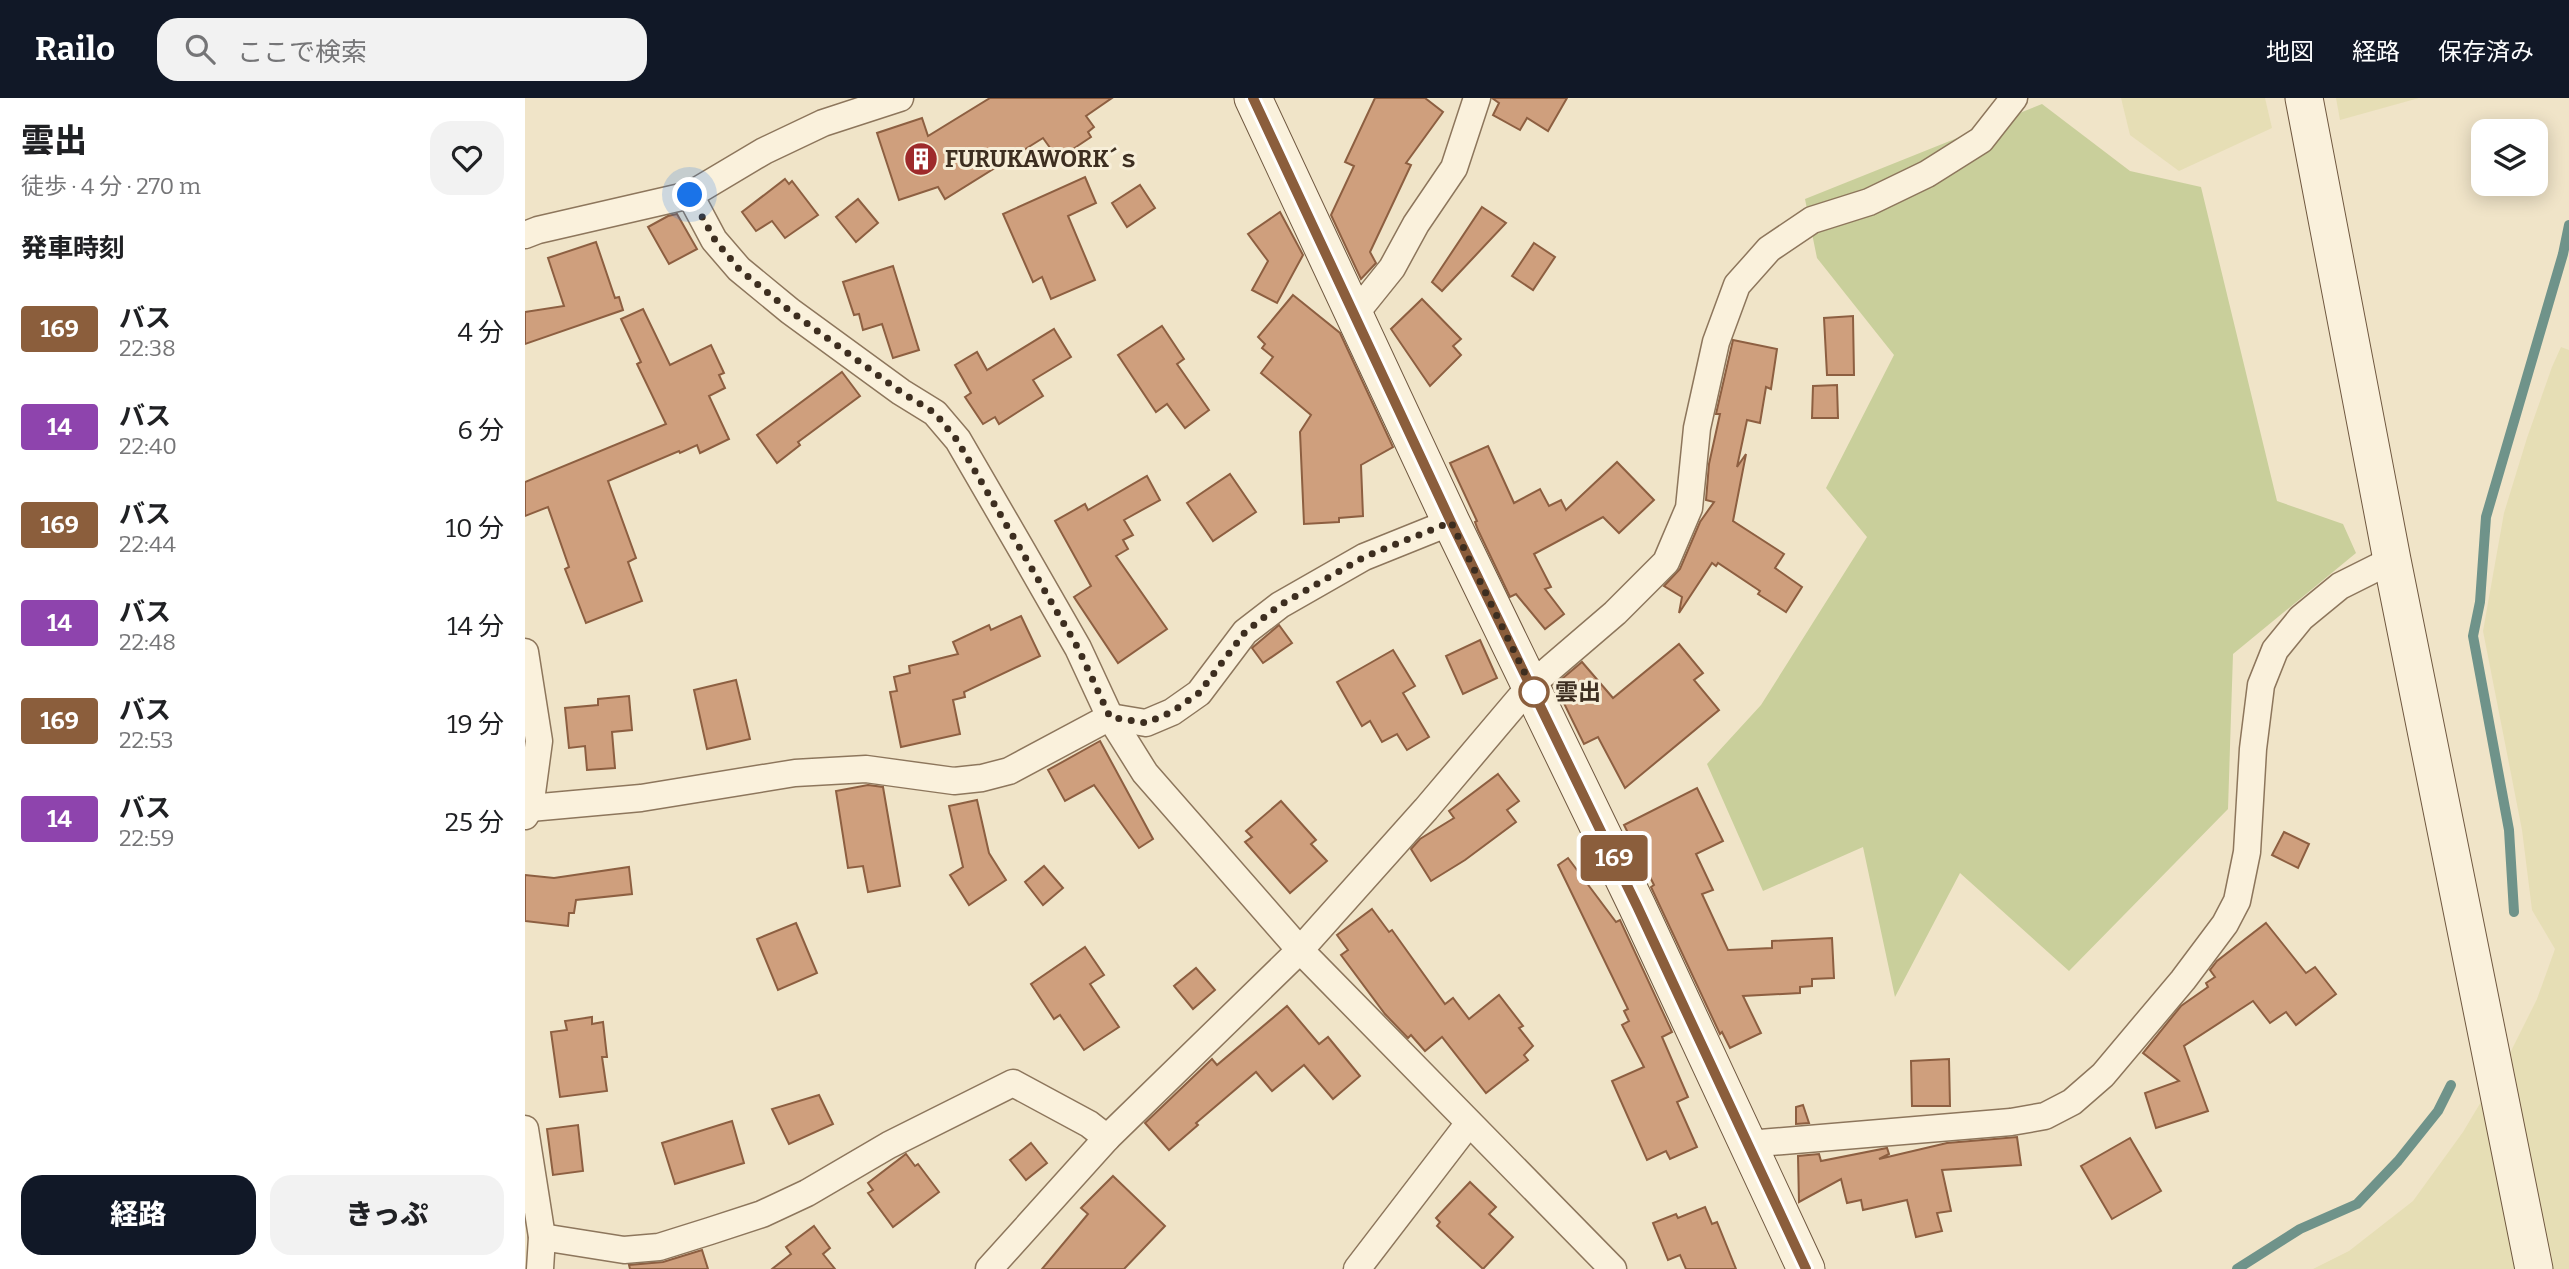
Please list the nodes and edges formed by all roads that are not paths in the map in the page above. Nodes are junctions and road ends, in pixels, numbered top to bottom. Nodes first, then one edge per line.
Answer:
1 (900, 98) edge
2 (1253, 98) edge
3 (1477, 98) edge
4 (2014, 98) edge
5 (2304, 98) edge
6 (870, 103) edge
7 (690, 195) junction
8 (525, 235) edge
9 (1355, 314) junction
10 (1451, 522) junction
11 (2392, 560) junction
12 (525, 652) edge
13 (1531, 685) junction
14 (1110, 717) junction
15 (527, 812) edge
16 (1300, 950) junction
17 (1469, 1123) junction
18 (525, 1129) edge
19 (1107, 1138) junction
20 (1748, 1144) junction
21 (542, 1237) junction
22 (540, 1269) edge
23 (989, 1269) edge
24 (1357, 1269) edge
25 (1613, 1269) edge
26 (1806, 1269) edge
27 (2534, 1269) edge

1 - 6 street
2 - 9 main road
3 - 9 street
4 - 13 street
5 - 11 main road
6 - 7 street
7 - 8 street
7 - 14 street
9 - 10 main road
10 - 13 main road
10 - 14 street
11 - 20 street
11 - 27 main road
12 - 15 street
13 - 16 street
13 - 20 main road
14 - 15 street
14 - 16 street
16 - 17 street
16 - 19 street
17 - 24 street
17 - 25 street
18 - 21 street
19 - 21 street
19 - 23 street
20 - 26 main road
21 - 22 street

